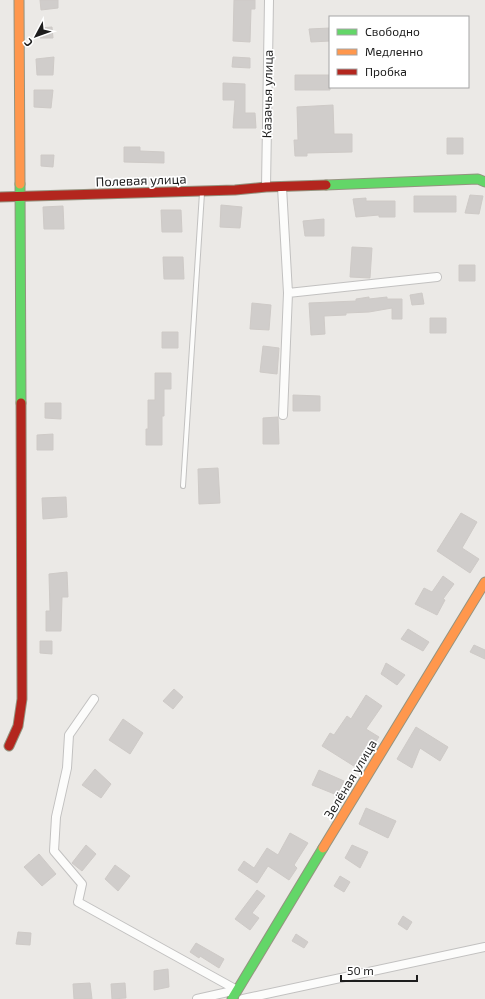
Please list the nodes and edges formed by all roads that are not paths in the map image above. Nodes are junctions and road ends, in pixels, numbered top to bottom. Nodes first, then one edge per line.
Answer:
1 (19, 0) edge
2 (269, 0) edge
3 (485, 182) edge
4 (282, 186) junction
5 (266, 187) junction
6 (202, 191) junction
7 (0, 197) edge
8 (20, 197) junction
9 (437, 277) dead end
10 (288, 292) junction
11 (283, 415) dead end
12 (183, 486) dead end
13 (485, 582) edge
14 (94, 699) dead end
15 (9, 746) dead end
16 (485, 947) edge
17 (236, 990) junction
18 (196, 999) edge
19 (232, 999) edge
20 (243, 999) edge

1 - 8 street
2 - 5 street, Казачья улица
3 - 4 street, Полевая улица
4 - 5 street, Полевая улица
4 - 10 street
5 - 6 street, Полевая улица
6 - 8 street, Полевая улица
6 - 12 lane
7 - 8 street, Полевая улица
8 - 15 street
9 - 10 street
10 - 11 street
13 - 17 street, Зелёная улица
14 - 17 street
16 - 20 street
17 - 18 street
17 - 19 street, Зелёная улица

